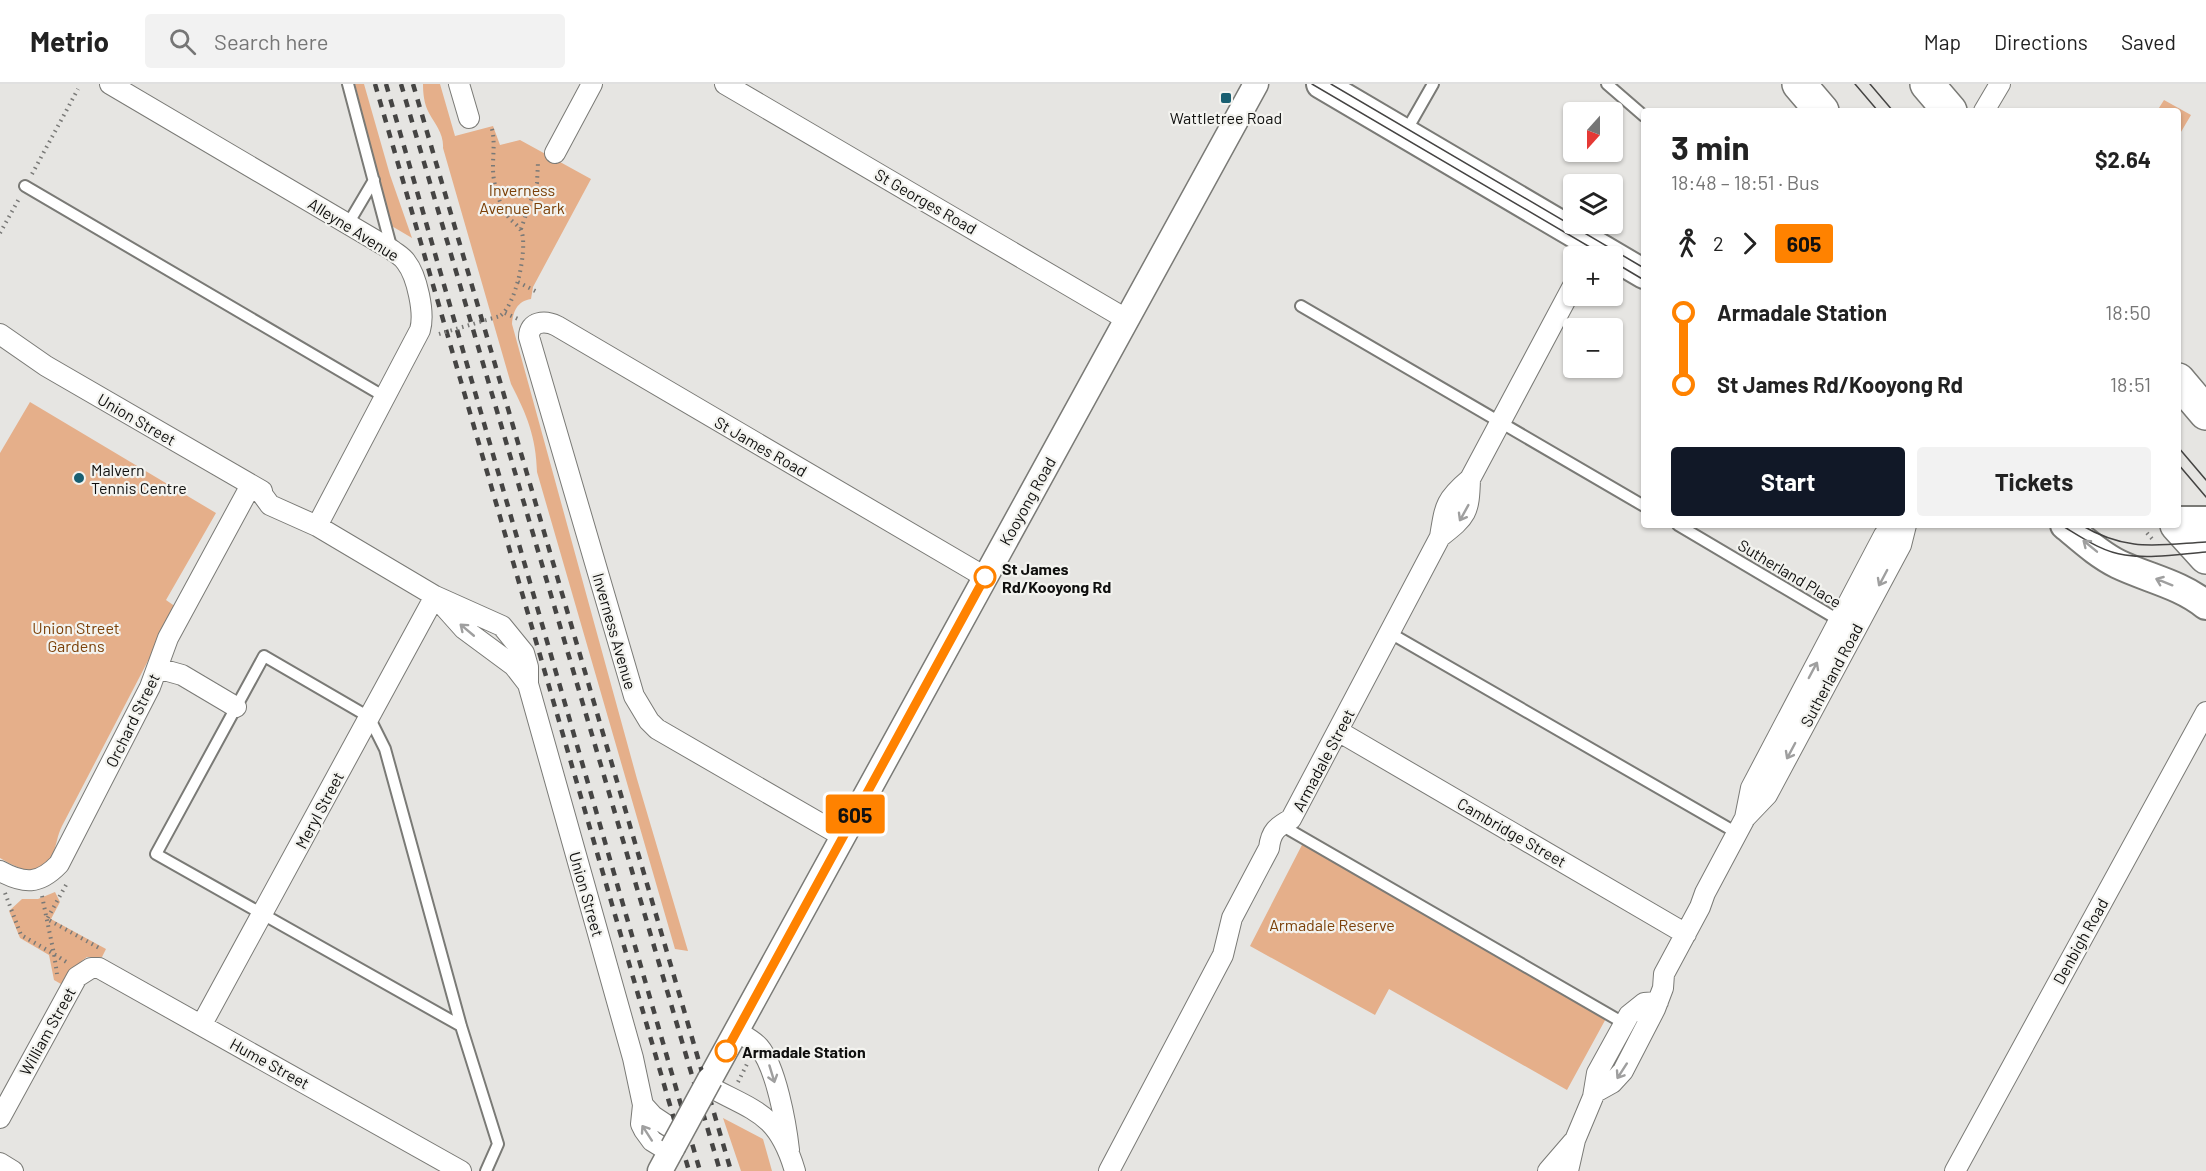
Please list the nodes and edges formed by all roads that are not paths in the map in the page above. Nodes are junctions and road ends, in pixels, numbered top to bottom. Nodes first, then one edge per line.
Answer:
1 (110, 84) edge
2 (348, 84) edge
3 (459, 84) edge
4 (592, 84) edge
5 (726, 84) edge
6 (1256, 84) edge
7 (1322, 84) edge
8 (1433, 84) edge
9 (1607, 84) edge
10 (1799, 84) edge
11 (1927, 84) edge
12 (2000, 84) edge
13 (1819, 108) edge
14 (1947, 108) edge
15 (1986, 108) edge
16 (1641, 113) edge
17 (469, 118) dead end
18 (1405, 133) junction
19 (547, 154) road end
20 (375, 180) junction
21 (25, 186) road end
22 (348, 224) junction
23 (1583, 246) edge
24 (392, 250) junction
25 (1623, 265) edge
26 (1641, 273) edge
27 (1563, 305) edge
28 (1301, 306) dead end
29 (1126, 319) junction
30 (535, 324) joint
31 (0, 334) edge
32 (0, 348) edge
33 (46, 366) junction
34 (385, 397) junction
35 (1501, 423) junction
36 (255, 488) junction
37 (1641, 504) edge
38 (2206, 521) edge
39 (311, 523) junction
40 (2181, 526) edge
41 (1683, 528) edge
42 (1891, 528) edge
43 (1905, 528) edge
44 (2069, 528) edge
45 (2164, 530) edge
46 (2206, 557) edge
47 (985, 577) junction
48 (435, 596) junction
49 (2206, 605) edge
50 (1847, 624) junction
51 (1390, 633) junction
52 (157, 668) junction
53 (236, 707) junction
54 (2206, 712) edge
55 (369, 717) junction
56 (1338, 731) junction
57 (1281, 825) junction
58 (1741, 826) junction
59 (842, 836) junction
60 (2, 880) edge
61 (262, 915) junction
62 (1686, 934) junction
63 (76, 972) joint
64 (1658, 1002) junction
65 (1624, 1023) junction
66 (202, 1024) junction
67 (461, 1026) junction
68 (736, 1031) junction
69 (1643, 1034) junction
70 (710, 1084) junction
71 (1594, 1093) junction
72 (643, 1105) junction
73 (0, 1118) edge
74 (1575, 1140) junction
75 (668, 1149) edge
76 (789, 1150) junction
77 (0, 1164) edge
78 (12, 1171) edge
79 (461, 1171) edge
80 (486, 1171) edge
81 (795, 1171) edge
82 (1109, 1171) edge
83 (1548, 1171) edge
84 (1568, 1171) edge
85 (1955, 1171) edge

1 - 22 street, Alleyne Avenue
2 - 20 lane
3 - 17 street
4 - 19 street
5 - 29 street, St Georges Road
6 - 29 street, Kooyong Road
7 - 18 main road
8 - 18 lane
9 - 16 lane
10 - 13 highway
11 - 14 highway
12 - 15 street
18 - 23 main road
20 - 22 lane
20 - 24 lane
21 - 34 lane
22 - 24 street, Alleyne Avenue
24 - 34 street, Alleyne Avenue
25 - 26 main road
27 - 35 street, Armadale Street
28 - 35 lane
29 - 47 street, Kooyong Road
30 - 47 street, St James Road
30 - 59 street, Inverness Avenue
31 - 33 street, Union Street
32 - 33 street, Union Street
33 - 36 street, Union Street
34 - 39 street, Alleyne Avenue
35 - 37 lane
35 - 51 street, Armadale Street
36 - 39 street, Union Street
36 - 52 street, Orchard Street
38 - 40 main road
39 - 48 street, Union Street
41 - 50 lane, Sutherland Place
42 - 50 street, Sutherland Road
43 -> 50 street, Sutherland Road
49 -> 44 main road
45 - 46 highway
47 - 59 street, Kooyong Road
48 - 55 street, Meryl Street
48 - 72 street, Union Street
50 - 58 street, Sutherland Road
51 - 56 street, Armadale Street
51 - 58 lane
52 - 53 street
52 - 60 street, Orchard Street
53 - 55 lane
53 - 61 lane
54 - 85 street, Denbigh Road
55 - 61 street, Meryl Street
55 - 67 lane
56 - 57 street, Armadale Street
56 - 62 street, Cambridge Street
57 - 65 lane
57 - 82 street, Armadale Street
58 - 62 street, Sutherland Road
59 - 68 street, Kooyong Road
61 - 66 street, Meryl Street
61 - 67 lane
62 - 64 street, Sutherland Road
63 - 66 street, Hume Street
63 - 73 street, William Street
64 - 65 street
64 - 69 street, Sutherland Road
65 - 69 lane
65 - 71 street
66 - 79 street, Hume Street
67 - 80 lane
68 - 70 street, Kooyong Road
68 -> 76 street
69 -> 71 street, Sutherland Road
70 - 75 street, Kooyong Road, bridge
70 - 76 street
71 - 74 street
72 - 75 street
75 -> 72 street, Union Street
74 - 83 street
74 - 84 street
76 - 81 street
77 - 78 street

